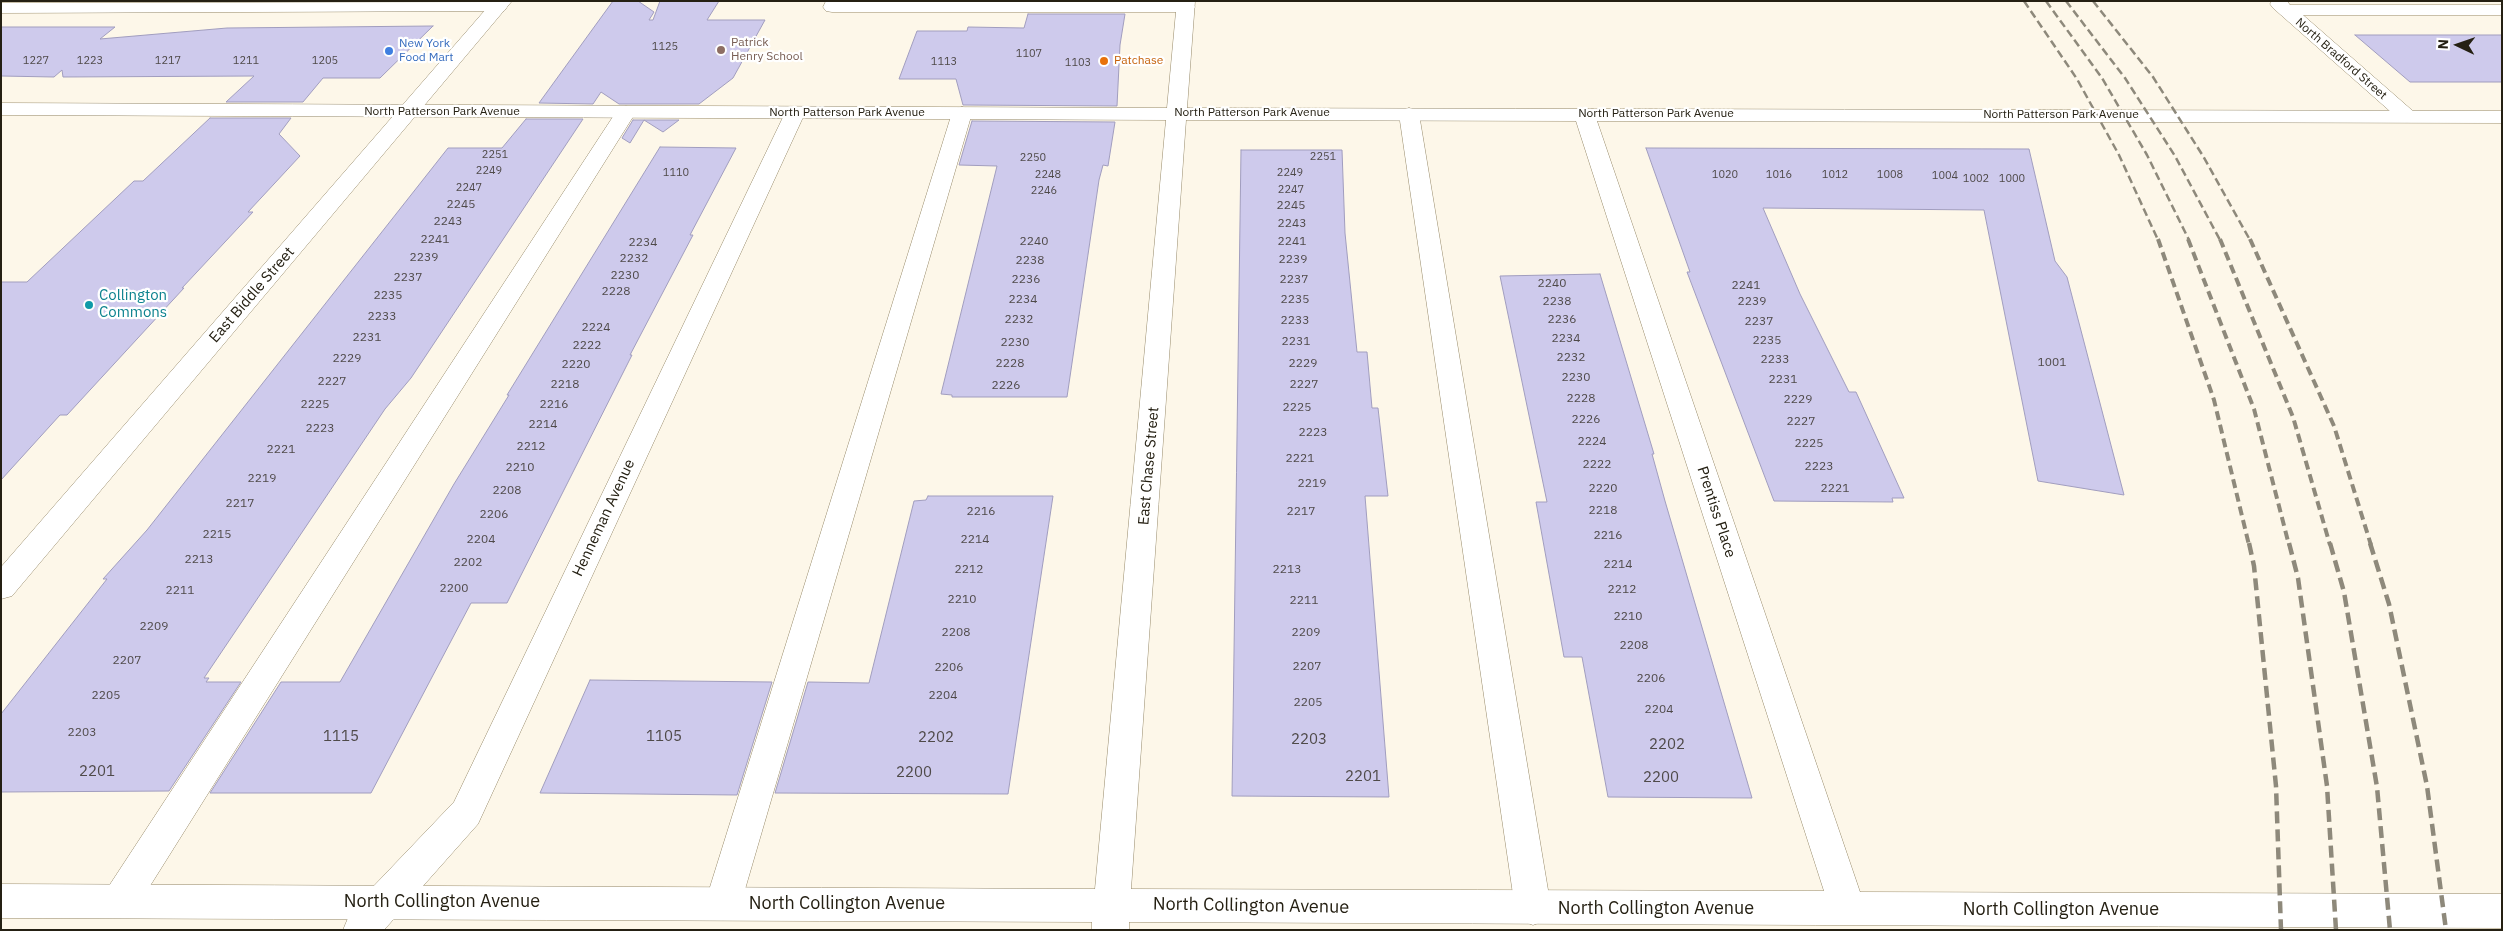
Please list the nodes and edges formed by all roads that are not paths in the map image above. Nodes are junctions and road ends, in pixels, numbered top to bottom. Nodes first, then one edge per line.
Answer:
1 (7, 1) edge
2 (835, 1) edge
3 (500, 4) edge
4 (1186, 4) edge
5 (2281, 6) edge
6 (1, 7) edge
7 (2502, 10) edge
8 (1, 109) edge
9 (409, 112) junction
10 (626, 112) junction
11 (794, 112) junction
12 (962, 113) junction
13 (1178, 113) junction
14 (1409, 114) junction
15 (1584, 114) junction
16 (2406, 116) junction
17 (2502, 117) edge
18 (1, 588) edge
19 (1, 901) edge
20 (120, 901) junction
21 (383, 902) junction
22 (723, 903) junction
23 (1533, 908) junction
24 (1848, 909) junction
25 (2502, 911) edge
26 (1110, 917) edge
27 (361, 930) edge

1 - 6 street
2 - 4 street
3 - 6 street
3 - 9 street, East Biddle Street
4 - 13 street, East Chase Street
5 - 7 street
5 - 16 street, North Bradford Street
8 - 9 street, North Patterson Park Avenue
9 - 10 street, North Patterson Park Avenue
9 - 18 street, East Biddle Street
10 - 11 street, North Patterson Park Avenue
10 - 20 street
11 - 12 street, North Patterson Park Avenue
11 - 21 street, Henneman Avenue
12 - 13 street, North Patterson Park Avenue
12 - 22 street
13 - 14 street, North Patterson Park Avenue
13 - 26 street, East Chase Street
14 - 15 street, North Patterson Park Avenue
14 - 23 street
15 - 16 street, North Patterson Park Avenue
15 - 24 street, Prentiss Place
16 - 17 street, North Patterson Park Avenue
19 - 20 street, North Collington Avenue
20 - 21 street, North Collington Avenue
21 - 22 street, North Collington Avenue
21 - 27 street, Henneman Avenue
22 - 26 street, North Collington Avenue
23 - 24 street, North Collington Avenue
23 - 26 street, North Collington Avenue
24 - 25 street, North Collington Avenue

